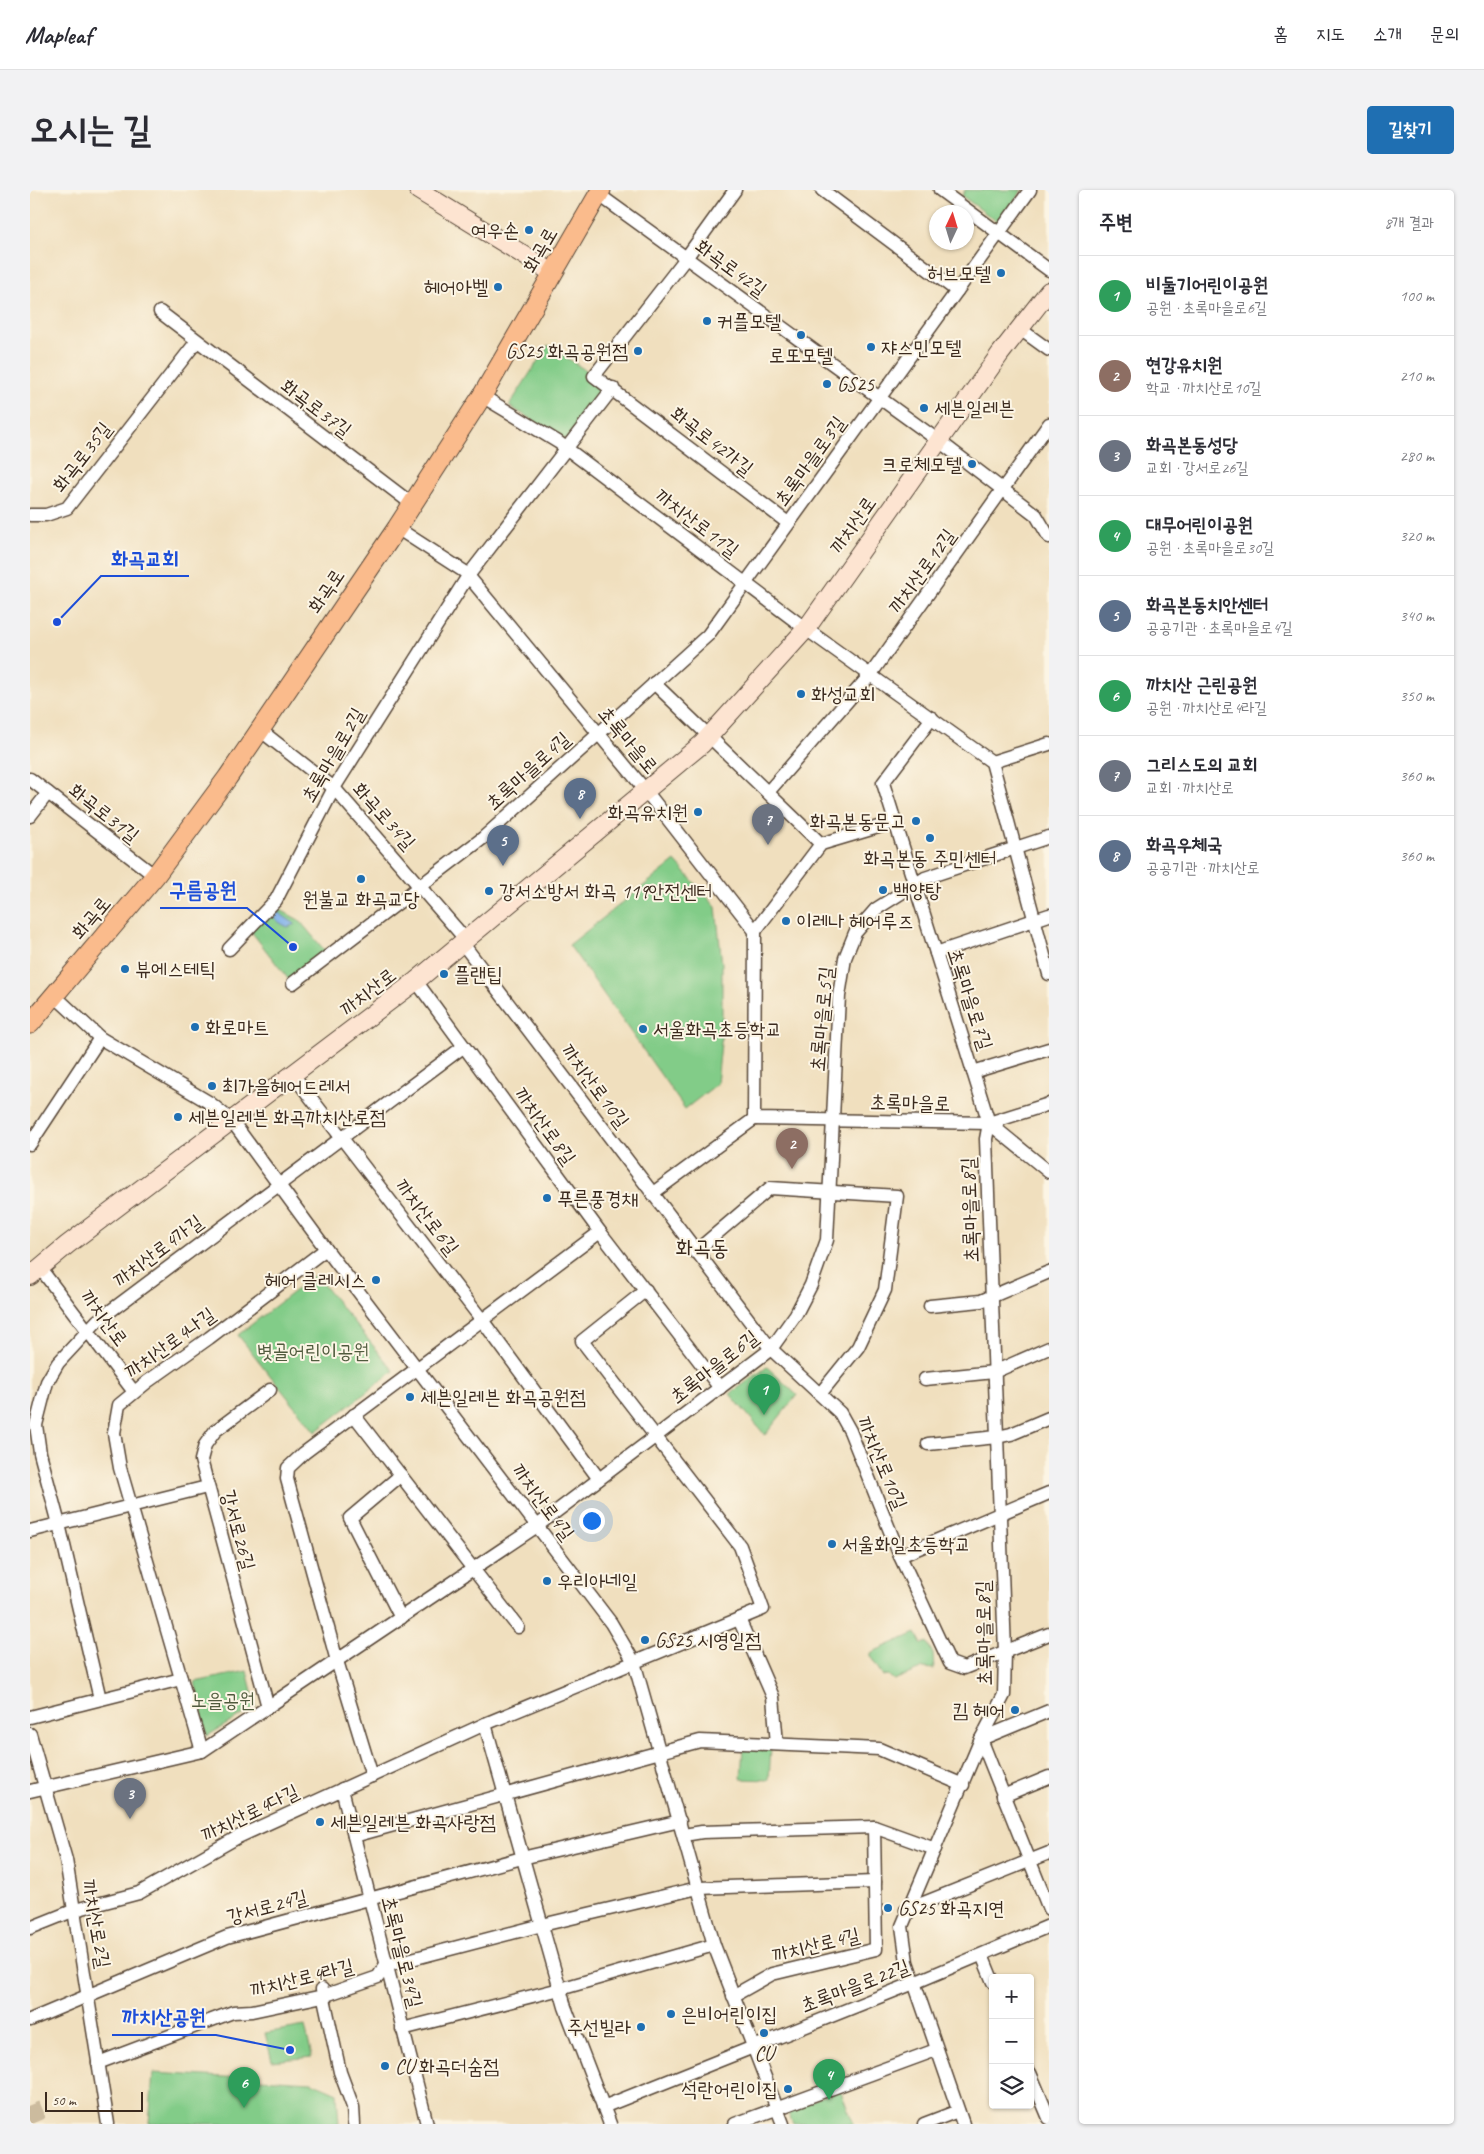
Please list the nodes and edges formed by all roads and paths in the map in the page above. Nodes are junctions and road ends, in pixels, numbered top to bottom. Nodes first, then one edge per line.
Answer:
1 (735, 190) edge
2 (822, 190) edge
3 (940, 190) edge
4 (1030, 190) edge
5 (425, 192) edge
6 (600, 192) edge
7 (999, 233) junction
8 (686, 258) junction
9 (1049, 270) edge
10 (553, 273) junction
11 (957, 290) junction
12 (1049, 291) edge
13 (160, 312) dead end
14 (1020, 329) junction
15 (197, 341) junction
16 (1049, 350) edge
17 (613, 388) junction
18 (482, 396) junction
19 (878, 399) junction
20 (1049, 424) edge
21 (939, 441) junction
22 (566, 448) junction
23 (1003, 490) junction
24 (412, 504) junction
25 (30, 515) edge
26 (788, 523) junction
27 (397, 528) junction
28 (1049, 537) edge
29 (468, 576) junction
30 (746, 584) junction
31 (806, 629) junction
32 (871, 674) junction
33 (654, 683) junction
34 (932, 718) junction
35 (260, 730) junction
36 (598, 733) junction
37 (710, 736) junction
38 (1049, 744) edge
39 (992, 762) junction
40 (30, 779) edge
41 (334, 788) junction
42 (646, 791) junction
43 (768, 792) junction
44 (48, 793) junction
45 (30, 816) edge
46 (895, 822) junction
47 (1049, 837) edge
48 (821, 844) junction
49 (1016, 848) junction
50 (155, 876) junction
51 (420, 885) junction
52 (915, 886) junction
53 (1049, 915) edge
54 (1034, 920) junction
55 (755, 931) junction
56 (465, 942) junction
57 (229, 949) dead end
58 (936, 953) junction
59 (1049, 974) edge
60 (416, 982) junction
61 (293, 983) dead end
62 (55, 996) junction
63 (30, 1024) edge
64 (100, 1038) junction
65 (464, 1046) junction
66 (1049, 1049) edge
67 (973, 1072) junction
68 (294, 1076) junction
69 (1049, 1104) edge
70 (754, 1120) junction
71 (232, 1121) junction
72 (834, 1121) junction
73 (989, 1123) junction
74 (342, 1137) junction
75 (30, 1144) edge
76 (1049, 1172) edge
77 (278, 1185) junction
78 (831, 1191) junction
79 (653, 1193) junction
80 (600, 1232) junction
81 (326, 1249) junction
82 (695, 1252) junction
83 (35, 1272) edge
84 (1049, 1272) edge
85 (646, 1290) junction
86 (992, 1296) junction
87 (930, 1306) dead end
88 (482, 1320) junction
89 (86, 1330) junction
90 (1049, 1348) edge
91 (771, 1349) junction
92 (418, 1368) junction
93 (994, 1372) junction
94 (925, 1379) dead end
95 (720, 1388) junction
96 (270, 1390) dead end
97 (134, 1392) junction
98 (820, 1394) junction
99 (354, 1416) junction
100 (1049, 1418) edge
101 (656, 1436) junction
102 (997, 1437) junction
103 (928, 1444) dead end
104 (401, 1475) junction
105 (599, 1479) junction
106 (207, 1487) junction
107 (1049, 1493) edge
108 (131, 1506) junction
109 (1000, 1514) junction
110 (59, 1524) junction
111 (537, 1526) junction
112 (30, 1531) edge
113 (900, 1556) junction
114 (474, 1568) junction
115 (401, 1618) junction
116 (738, 1619) junction
117 (518, 1627) dead end
118 (1049, 1634) edge
119 (1005, 1652) junction
120 (337, 1661) junction
121 (634, 1662) junction
122 (181, 1679) junction
123 (100, 1700) junction
124 (268, 1707) junction
125 (1049, 1711) edge
126 (30, 1717) edge
127 (485, 1724) junction
128 (30, 1734) edge
129 (981, 1739) junction
130 (776, 1744) junction
131 (202, 1751) junction
132 (661, 1752) junction
133 (372, 1776) junction
134 (1049, 1777) edge
135 (963, 1785) junction
136 (44, 1787) junction
137 (342, 1789) junction
138 (30, 1791) edge
139 (505, 1796) junction
140 (1003, 1796) junction
141 (680, 1821) junction
142 (874, 1827) junction
143 (684, 1835) junction
144 (354, 1836) junction
145 (935, 1849) junction
146 (1049, 1853) edge
147 (522, 1858) junction
148 (1030, 1861) junction
149 (875, 1882) junction
150 (698, 1888) junction
151 (370, 1899) junction
152 (1049, 1909) edge
153 (75, 1910) junction
154 (906, 1910) junction
155 (542, 1925) junction
156 (1049, 1926) edge
157 (30, 1928) edge
158 (714, 1945) junction
159 (982, 1955) junction
160 (385, 1966) junction
161 (990, 1974) edge
162 (914, 1983) junction
163 (560, 1989) junction
164 (322, 1993) junction
165 (88, 1995) junction
166 (733, 1996) junction
167 (30, 2020) edge
168 (402, 2029) junction
169 (753, 2046) junction
170 (936, 2050) junction
171 (98, 2064) junction
172 (1034, 2082) edge
173 (603, 2107) junction
174 (777, 2108) junction
175 (958, 2111) junction
176 (1049, 2118) edge
177 (108, 2124) edge
178 (354, 2124) edge
179 (427, 2124) edge
180 (610, 2124) edge
181 (735, 2124) edge
182 (783, 2124) edge
183 (924, 2124) edge
184 (963, 2124) edge

1 - 8 street
2 - 11 street
3 - 7 street
4 - 7 street, 초록마을로3길
5 - 10 street
6 - 8 street, 화곡로42길
6 - 10 main road, 화곡로
7 - 9 street
7 - 11 street, 초록마을로3길
8 - 17 street, 화곡로42가길
8 - 19 street, 화곡로42길
10 - 18 main road, 화곡로
11 - 19 street, 초록마을로3길
12 - 14 street, 까치산로
13 - 15 street, 화곡로37길
14 - 16 street
14 - 21 street, 까치산로
15 - 24 street, 화곡로37길
15 - 25 street, 화곡로35길
17 - 22 street
17 - 26 street, 화곡로42가길
18 - 22 street, 까치산로11길
18 - 24 main road, 화곡로
19 - 21 street, 화곡로42길
19 - 26 street, 초록마을로3길
20 - 23 street
21 - 23 street, 화곡로42길
21 - 31 street, 까치산로
22 - 29 street
22 - 30 street, 까치산로11길
23 - 28 street, 화곡로42길
23 - 32 street, 까치산로12길
24 - 27 main road, 화곡로
26 - 30 street, 초록마을로3길
27 - 29 street, 초록마을로
27 - 35 main road, 화곡로
29 - 36 street, 초록마을로
29 - 41 street, 초록마을로2길
30 - 31 street, 까치산로11길
30 - 33 street, 초록마을로3길
31 - 32 street
31 - 37 street, 까치산로
32 - 34 street
32 - 43 street, 까치산로12길
33 - 36 street, 초록마을로3길
33 - 37 street
34 - 39 street
34 - 46 street
35 - 41 street, 화곡로34길
35 - 50 main road, 화곡로
36 - 42 street, 초록마을로
36 - 51 street, 초록마을로4길
37 - 42 street, 까치산로
37 - 43 street
38 - 39 street
39 - 49 street
40 - 44 street, 화곡로31길
41 - 51 street, 화곡로34길
41 - 57 street, 초록마을로2길
42 - 55 street, 초록마을로
42 - 56 street, 까치산로
43 - 48 street
44 - 45 street
44 - 50 street, 화곡로31길
46 - 48 street
46 - 52 street
47 - 49 street, 초록마을로5길
48 - 55 street
49 - 52 street, 초록마을로5길
49 - 54 street
50 - 62 main road, 화곡로
51 - 56 street, 화곡로34길
51 - 61 street, 초록마을로4길
52 - 58 street, 초록마을로7길
52 - 72 street, 초록마을로5길
53 - 54 street
54 - 58 street
54 - 59 street
55 - 70 street
56 - 60 street, 까치산로
56 - 79 street, 까치산로10길
58 - 67 street, 초록마을로7길
60 - 65 street, 까치산로8길
60 - 68 street, 까치산로
62 - 63 main road, 화곡로
62 - 64 street
64 - 71 street
64 - 75 street
65 - 74 street
65 - 80 street, 까치산로8길
66 - 67 street
67 - 73 street, 초록마을로7길
68 - 71 street, 까치산로
68 - 74 street, 까치산로6길
69 - 73 street, 초록마을로
70 - 72 street, 초록마을로
70 - 79 street
71 - 77 street, 까치산로4길
71 - 83 street, 까치산로
72 - 73 street, 초록마을로
72 - 78 street, 초록마을로6길
73 - 76 street
73 - 86 street, 초록마을로8길
74 - 77 street
74 - 88 street, 까치산로6길
77 - 81 street, 까치산로4길
77 - 89 street, 까치산로4가길
78 - 82 street
78 - 91 street, 초록마을로6길
78 - 98 street
79 - 82 street, 까치산로10길
80 - 85 street, 까치산로8길
80 - 88 street
81 - 92 street, 까치산로4길
81 - 97 street, 까치산로4나길
82 - 91 street, 까치산로10길
83 - 89 street, 까치산로
84 - 86 street
85 - 95 street, 까치산로8길
85 - 101 street
86 - 87 street
86 - 93 street, 초록마을로8길
88 - 92 street
88 - 105 street, 까치산로6길
89 - 97 street, 까치산로
89 - 110 street, 까치산로4가길
90 - 93 street
91 - 95 street, 초록마을로6길
91 - 98 street, 까치산로10길
92 - 99 street
92 - 111 street, 까치산로4길
93 - 94 street
93 - 102 street, 초록마을로8길
95 - 101 street, 초록마을로6길
96 - 106 street, 강서로26길
97 - 108 street, 까치산로4나길
98 - 113 street, 까치산로10길
99 - 104 street
99 - 120 street
100 - 102 street
101 - 105 street, 초록마을로6길
101 - 116 street
102 - 103 street
102 - 109 street, 초록마을로8길
104 - 114 street
104 - 115 street
105 - 111 street, 초록마을로6길
106 - 108 street
106 - 124 street, 강서로26길
107 - 109 street
108 - 110 street
108 - 122 street, 까치산로4나길
109 - 113 street
109 - 119 street, 초록마을로8길
110 - 112 street
110 - 123 street, 까치산로4가길
111 - 114 street
111 - 121 street, 까치산로4길
113 - 119 street, 까치산로10길
114 - 115 street
114 - 117 street
115 - 120 street
116 - 121 street
116 - 130 street
118 - 119 street, 까치산로10길
119 - 129 street, 초록마을로8길
120 - 124 street
120 - 133 street
121 - 127 street, 까치산로4다길
121 - 132 street, 까치산로4길
122 - 123 street
122 - 131 street, 까치산로4나길
123 - 126 street
124 - 131 street
125 - 129 street
127 - 133 street, 까치산로4다길
127 - 139 street
128 - 136 street, 까치산로2길
129 - 135 street, 초록마을로8길
129 - 140 street
130 - 132 street
130 - 135 street
131 - 136 street
132 - 139 street
132 - 141 street, 까치산로4길
133 - 137 street, 까치산로4다길
134 - 140 street
135 - 145 street, 초록마을로8길
136 - 138 street
136 - 153 street, 까치산로2길
137 - 144 street, 초록마을로34길
137 - 153 street, 까치산로4다길
139 - 144 street
139 - 147 street
140 - 148 street
141 - 143 street, 까치산로4길
141 - 147 street, 강서로24길
142 - 143 street
142 - 145 street
142 - 149 street, 까치산로4길
143 - 150 street, 까치산로4길
144 - 151 street, 초록마을로34길
145 - 154 street, 초록마을로8길
146 - 148 street
147 - 151 street, 강서로24길
147 - 155 street
148 - 152 street
148 - 154 street
149 - 150 street
149 - 166 street, 까치산로4길
150 - 155 street, 까치산로4라길
150 - 158 street, 까치산로4길
151 - 160 street, 초록마을로34길
151 - 165 street, 강서로24길
153 - 157 street, 까치산로4다길
153 - 165 street, 까치산로2길
154 - 162 street, 초록마을로8길
155 - 160 street, 까치산로4라길
155 - 163 street
156 - 159 street, 초록마을로22길
158 - 163 street
158 - 166 street, 까치산로4길
159 - 161 street
159 - 162 street, 초록마을로22길
160 - 164 street, 까치산로4라길
160 - 168 street, 초록마을로34길
162 - 169 street, 초록마을로22길
162 - 170 street, 초록마을로8길
163 - 168 street
163 - 173 street
164 - 171 street, 까치산로4라길
164 - 178 street
165 - 167 street, 강서로24길
165 - 171 street, 까치산로2길
166 - 169 street, 까치산로4길
168 - 179 street, 초록마을로34길
169 - 173 street, 초록마을로22길
169 - 174 street, 까치산로4길
170 - 174 street
170 - 175 street, 초록마을로8길
171 - 177 street, 까치산로2길
172 - 176 street
173 - 180 street
174 - 181 street
174 - 182 street, 까치산로4길
175 - 183 street
175 - 184 street, 초록마을로8길

